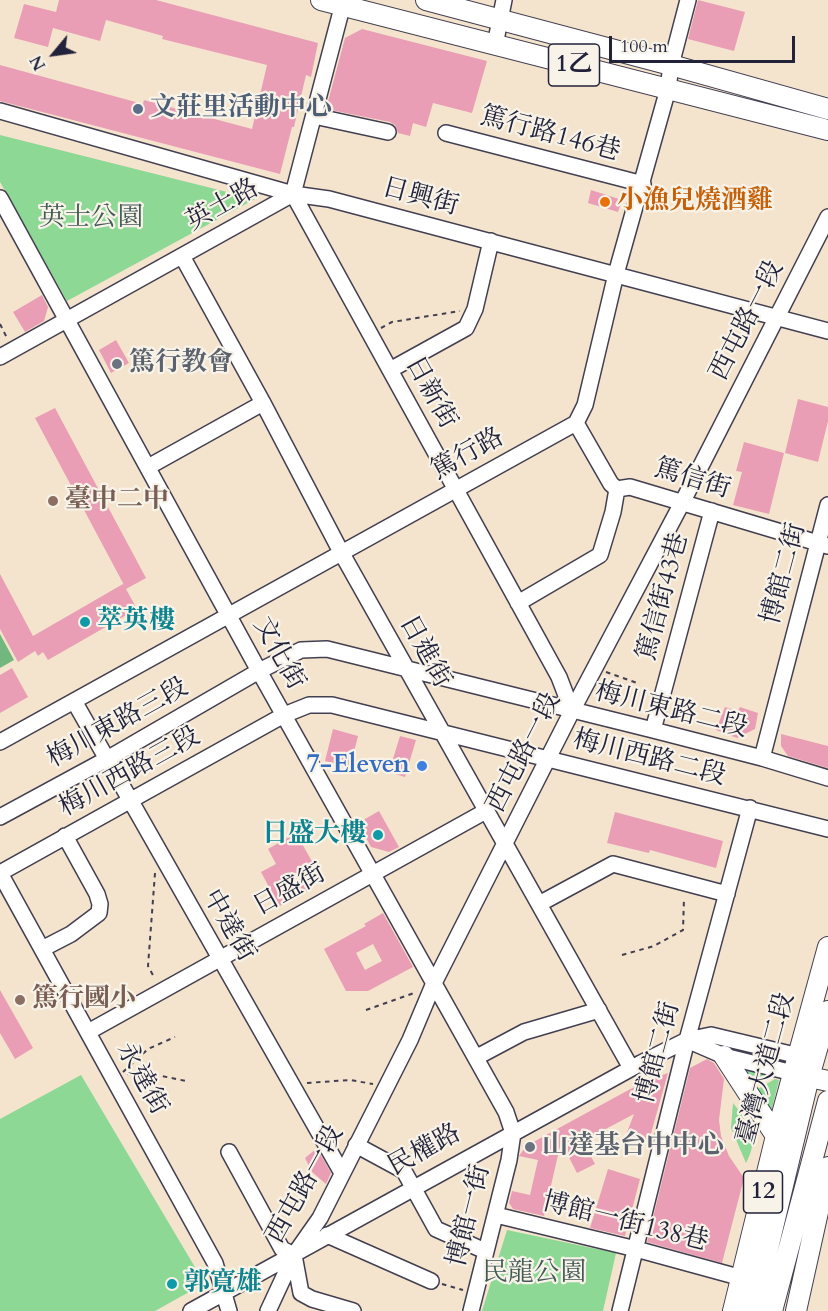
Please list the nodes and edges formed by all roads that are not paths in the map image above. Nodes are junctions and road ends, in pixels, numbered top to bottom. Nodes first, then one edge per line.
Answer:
1 (321, 0) edge
2 (426, 0) edge
3 (504, 0) edge
4 (688, 0) edge
5 (344, 3) edge
6 (500, 20) junction
7 (495, 45) junction
8 (671, 65) junction
9 (668, 89) junction
10 (828, 109) edge
11 (0, 111) edge
12 (314, 116) junction
13 (828, 130) edge
14 (388, 132) dead end
15 (446, 133) dead end
16 (643, 184) junction
17 (293, 194) junction
18 (0, 198) edge
19 (828, 217) edge
20 (490, 241) junction
21 (182, 256) junction
22 (616, 274) junction
23 (777, 318) junction
24 (67, 319) junction
25 (828, 331) edge
26 (0, 357) edge
27 (390, 370) junction
28 (264, 403) junction
29 (576, 423) junction
30 (148, 467) junction
31 (456, 489) junction
32 (617, 489) junction
33 (683, 501) junction
34 (828, 505) edge
35 (712, 511) junction
36 (823, 544) edge
37 (341, 552) junction
38 (518, 603) junction
39 (230, 615) junction
40 (406, 668) junction
41 (260, 671) junction
42 (74, 701) junction
43 (572, 711) junction
44 (284, 715) junction
45 (653, 730) junction
46 (440, 731) junction
47 (0, 742) edge
48 (762, 758) junction
49 (107, 759) junction
50 (548, 759) junction
51 (828, 778) edge
52 (130, 800) junction
53 (750, 808) junction
54 (486, 811) junction
55 (0, 817) edge
56 (828, 829) edge
57 (65, 836) junction
58 (505, 845) junction
59 (0, 873) edge
60 (372, 873) junction
61 (727, 894) junction
62 (539, 904) junction
63 (828, 947) edge
64 (42, 949) junction
65 (219, 958) junction
66 (434, 983) junction
67 (598, 1010) junction
68 (828, 1011) edge
69 (87, 1032) junction
70 (687, 1040) junction
71 (724, 1056) junction
72 (477, 1057) junction
73 (631, 1068) junction
74 (812, 1068) edge
75 (827, 1114) edge
76 (513, 1133) junction
77 (776, 1136) junction
78 (356, 1145) junction
79 (230, 1152) dead end
80 (828, 1167) edge
81 (342, 1173) junction
82 (415, 1188) junction
83 (824, 1196) edge
84 (496, 1215) junction
85 (327, 1235) junction
86 (636, 1249) junction
87 (485, 1251) junction
88 (294, 1255) junction
89 (742, 1278) junction
90 (431, 1281) road end
91 (224, 1294) junction
92 (191, 1311) edge
93 (229, 1311) edge
94 (268, 1311) edge
95 (353, 1311) edge
96 (471, 1311) edge
97 (620, 1311) edge
98 (733, 1311) edge
99 (753, 1311) edge
100 (772, 1311) edge
101 (796, 1311) edge

1 - 5 main road, 1乙
2 - 6 main road, 1乙
3 - 6 street
4 - 8 street
5 - 7 main road, 1乙
5 - 12 street, 英士路
6 - 7 street
6 - 8 main road, 1乙
7 - 9 main road, 1乙
8 - 9 street
8 - 10 main road, 1乙
9 - 13 main road, 1乙
9 - 16 street
11 - 17 street, 日興街
12 - 14 street
12 - 17 street, 英士路
15 - 16 street, 篤行路146巷
16 - 22 street
17 - 20 street, 日興街
17 - 21 street, 英士路
17 - 27 street, 日新街
18 - 24 street, 文化街
19 - 23 street, 西屯路一段
20 - 22 street, 日興街
20 - 27 street
21 - 24 street, 英士路
21 - 28 street, 日進街
22 - 23 street, 日興街
22 - 29 street
23 - 25 street, 日興街
23 - 33 street, 西屯路一段
24 - 26 street, 英士路
24 - 30 street, 文化街
27 - 31 street, 日新街
28 - 30 street
28 - 37 street, 日進街
29 - 31 street, 篤行路
29 - 32 street, 篤信街
30 - 39 street, 文化街
31 - 37 street, 篤行路
31 - 38 street, 日新街
32 - 33 street, 篤信街
32 - 38 street
33 - 35 street, 篤信街
33 - 43 street, 西屯路一段
34 - 36 street, 博館二街
35 - 36 street, 篤信街
35 - 45 street, 篤信街43巷
36 - 48 street, 博館二街
37 - 39 street, 篤行路
37 - 40 street, 日進街
38 - 43 street, 日新街
39 - 41 street, 文化街
39 - 42 street, 篤行路
40 - 41 street, 梅川東路二段
40 - 43 street, 梅川東路二段
40 - 46 street, 日進街
41 - 44 street, 文化街
41 - 49 street, 梅川東路三段
42 - 47 street, 篤行路
42 - 49 street, 中達街
43 - 45 street, 梅川東路二段
43 - 50 street, 西屯路一段
44 - 46 street, 梅川西路二段
44 - 52 street, 梅川西路三段
44 - 60 street, 文化街
45 - 48 street, 梅川東路二段
46 - 50 street, 梅川西路二段
46 - 54 street, 日進街
48 - 51 street, 梅川東路二段
49 - 52 street, 中達街
49 - 55 street, 梅川東路三段
50 - 53 street, 梅川西路二段
50 - 58 street, 西屯路一段
52 - 57 street, 梅川西路三段
52 - 65 street, 中達街
53 - 56 street, 梅川西路二段
53 - 61 street, 博館二街
54 - 58 street, 日進街
54 - 60 street, 日盛街
57 - 59 street, 梅川西路三段
57 - 64 street
58 - 62 street, 日進街
58 - 66 street, 西屯路一段
59 - 64 street, 永達街
60 - 65 street, 日盛街
60 - 66 street, 文化街
61 - 62 street
61 - 70 street, 博館二街
62 - 67 street, 日進街
63 - 74 main road, 臺灣大道二段
64 - 69 street, 永達街
65 - 69 street, 日盛街
65 - 81 street, 中達街
66 - 72 street, 文化街
66 - 78 street, 西屯路一段
67 - 72 street
67 - 73 street, 日進街
68 - 74 main road, 臺灣大道二段 / 12
69 - 91 street, 永達街
70 - 71 street
70 - 73 street, 民權路
70 - 74 street, 民權路
70 - 86 street, 博館二街
71 - 74 street
71 - 77 main road
72 - 76 street, 文化街
73 - 76 street, 民權路
74 - 75 main road
74 - 77 main road, 臺灣大道二段 / 12
74 - 99 main road, 臺灣大道二段 / 12
75 - 100 main road, 12
76 - 82 street, 民權路
76 - 84 street, 博館一街
77 - 89 main road, 臺灣大道二段 / 12
78 - 81 street, 西屯路一段
78 - 82 street
79 - 88 street
80 - 83 main road, 12
81 - 88 street, 西屯路一段
82 - 85 street, 民權路
82 - 87 street
83 - 101 main road, 12
84 - 86 street, 博館一街138巷
84 - 87 street, 博館一街
85 - 88 street, 民權路
85 - 90 street
86 - 89 street, 博館一街138巷
86 - 97 street, 博館二街
87 - 96 street, 博館一街
88 - 91 street, 民權路
88 - 94 street, 西屯路一段
88 - 95 street
89 - 98 main road, 臺灣大道二段 / 12
91 - 92 street, 民權路
91 - 93 street, 永達街

